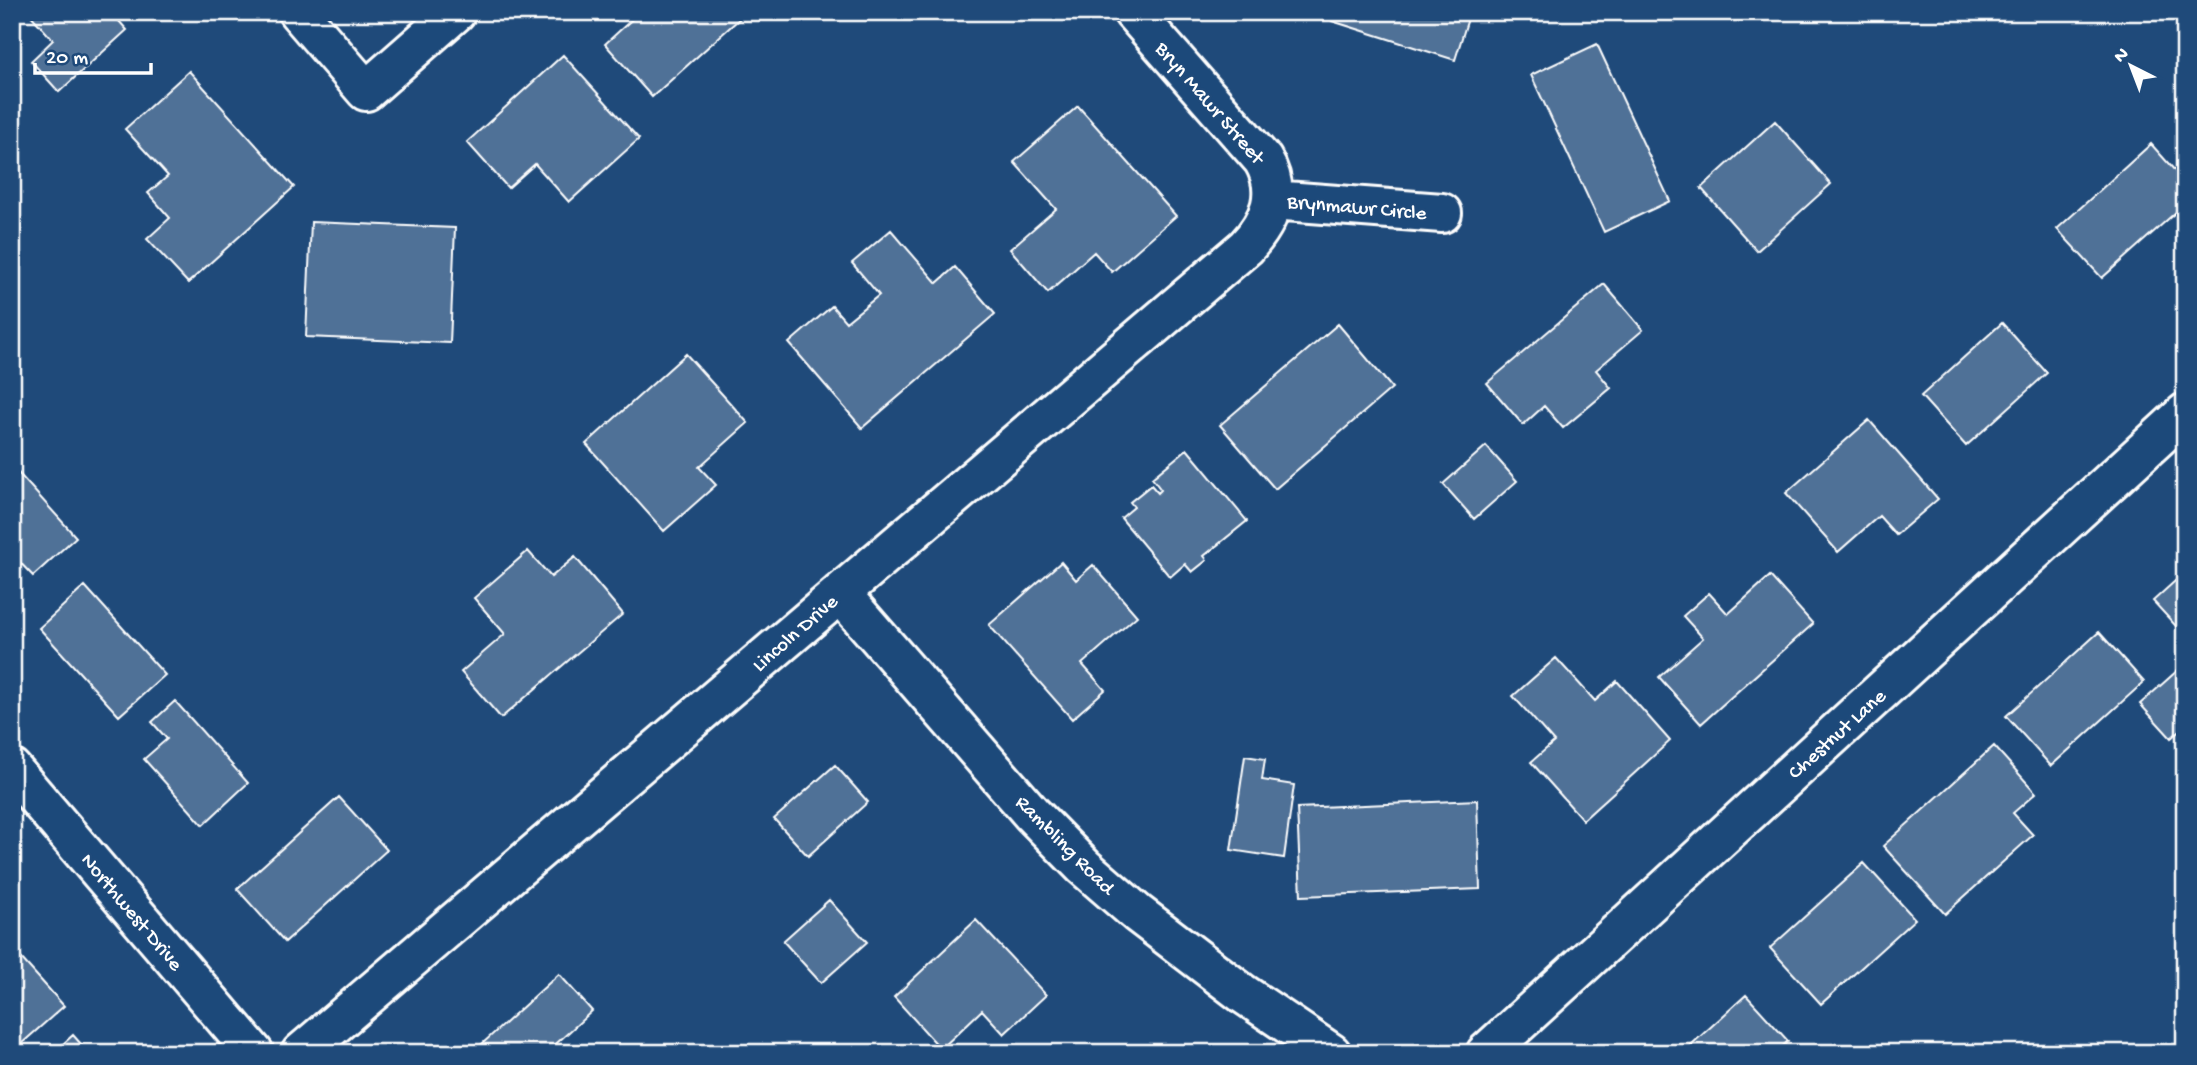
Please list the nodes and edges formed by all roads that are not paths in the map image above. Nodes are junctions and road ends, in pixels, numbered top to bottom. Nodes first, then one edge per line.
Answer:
1 (298, 12) edge
2 (456, 12) edge
3 (1133, 12) edge
4 (1272, 200) junction
5 (1442, 213) dead end
6 (2185, 413) edge
7 (840, 593) junction
8 (12, 769) edge
9 (254, 1053) edge
10 (301, 1053) edge
11 (1331, 1053) edge
12 (1486, 1053) edge

1 - 2 street
3 - 4 street, Bryn Mawr Street
4 - 5 street, Brynmawr Circle
4 - 7 street, Lincoln Drive
6 - 12 street, Chestnut Lane
7 - 10 street, Lincoln Drive
7 - 11 street, Rambling Road
8 - 9 street, Northwest Drive

